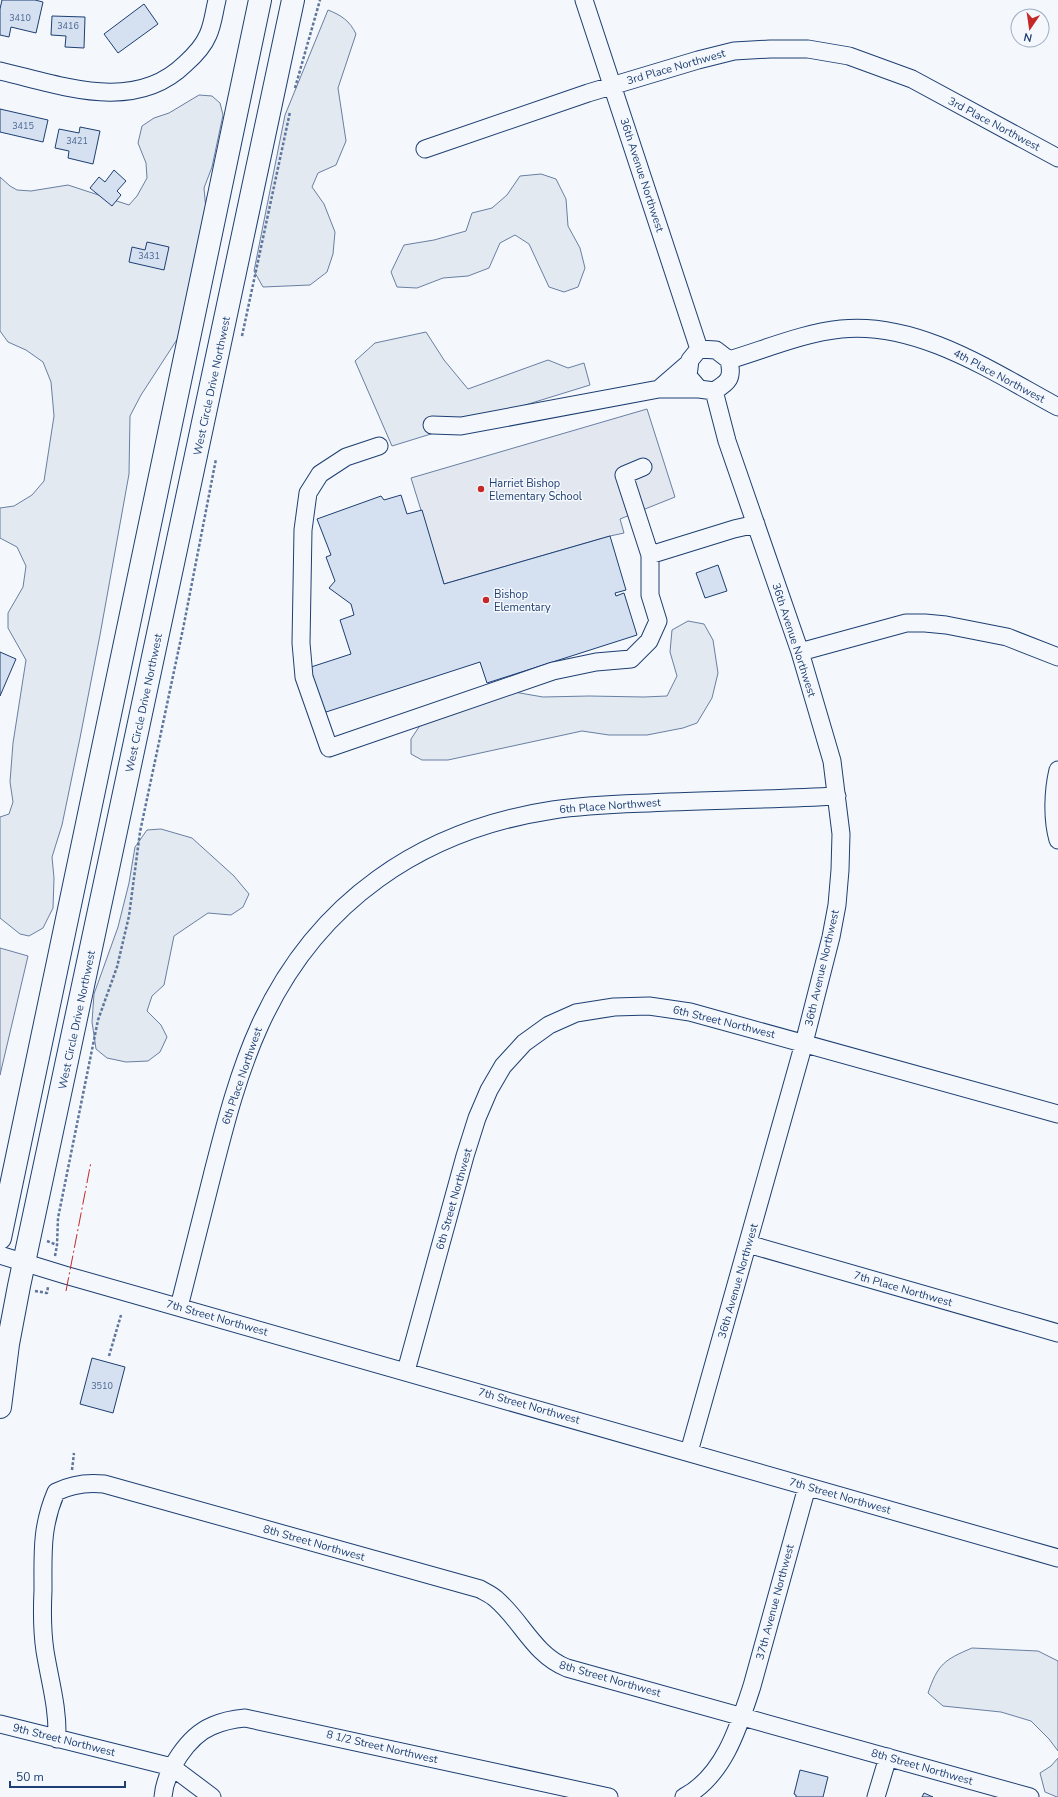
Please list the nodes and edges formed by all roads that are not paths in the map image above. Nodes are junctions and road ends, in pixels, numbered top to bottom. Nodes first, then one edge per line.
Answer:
1 (217, 0) edge
2 (260, 0) edge
3 (293, 0) edge
4 (584, 0) edge
5 (0, 71) edge
6 (612, 86) junction
7 (425, 149) dead end
8 (1058, 158) edge
9 (699, 349) junction
10 (729, 360) junction
11 (689, 363) junction
12 (659, 389) junction
13 (706, 390) junction
14 (1058, 407) edge
15 (432, 425) dead end
16 (379, 446) dead end
17 (643, 467) dead end
18 (756, 524) junction
19 (650, 555) junction
20 (800, 652) junction
21 (1058, 657) edge
22 (1058, 770) edge
23 (837, 796) junction
24 (1058, 840) edge
25 (804, 1043) junction
26 (1058, 1114) edge
27 (0, 1238) edge
28 (748, 1244) junction
29 (0, 1255) edge
30 (24, 1262) junction
31 (179, 1307) junction
32 (1058, 1333) edge
33 (406, 1372) junction
34 (0, 1407) edge
35 (689, 1452) junction
36 (807, 1487) junction
37 (1058, 1558) edge
38 (742, 1716) junction
39 (0, 1724) edge
40 (57, 1739) junction
41 (888, 1757) junction
42 (172, 1767) junction
43 (163, 1797) edge
44 (212, 1797) edge
45 (609, 1797) edge
46 (684, 1797) edge
47 (876, 1797) edge
48 (1030, 1797) edge

1 - 5 street
2 - 27 main road
3 - 30 main road, West Circle Drive Northwest
4 - 6 street, 36th Avenue Northwest
6 - 7 street, 3rd Place Northwest
6 - 8 street, 3rd Place Northwest
6 - 9 street, 36th Avenue Northwest
9 - 10 street
9 - 11 street
10 - 13 street
10 - 14 street, 4th Place Northwest
11 - 12 street
11 - 13 street, 36th Avenue Northwest
12 - 13 street
12 - 15 street
13 - 18 street, 36th Avenue Northwest
16 - 19 street
17 - 19 street
18 - 19 street
18 - 20 street, 36th Avenue Northwest
20 - 21 street
20 - 23 street, 36th Avenue Northwest
22 - 24 street
23 - 25 street, 36th Avenue Northwest
23 - 31 street, 6th Place Northwest
25 - 26 street, 6th Street Northwest
25 - 28 street, 36th Avenue Northwest
25 - 33 street, 6th Street Northwest
28 - 32 street, 7th Place Northwest
28 - 35 street, 36th Avenue Northwest
29 - 30 street, 7th Street Northwest
30 - 31 street, 7th Street Northwest
30 - 34 main road, West Circle Drive Northwest
31 - 33 street, 7th Street Northwest
33 - 35 street, 7th Street Northwest
35 - 36 street, 7th Street Northwest
36 - 37 street, 7th Street Northwest
36 - 38 street, 37th Avenue Northwest
38 - 40 street, 8th Street Northwest
38 - 41 street, 8th Street Northwest
38 - 46 street
39 - 40 street, 9th Street Northwest
40 - 42 street, 9th Street Northwest
41 - 47 street
41 - 48 street, 8th Street Northwest
42 - 43 street, 8 1/2 Street Northwest
42 - 44 street, 9th Street Northwest
42 - 45 street, 8 1/2 Street Northwest

